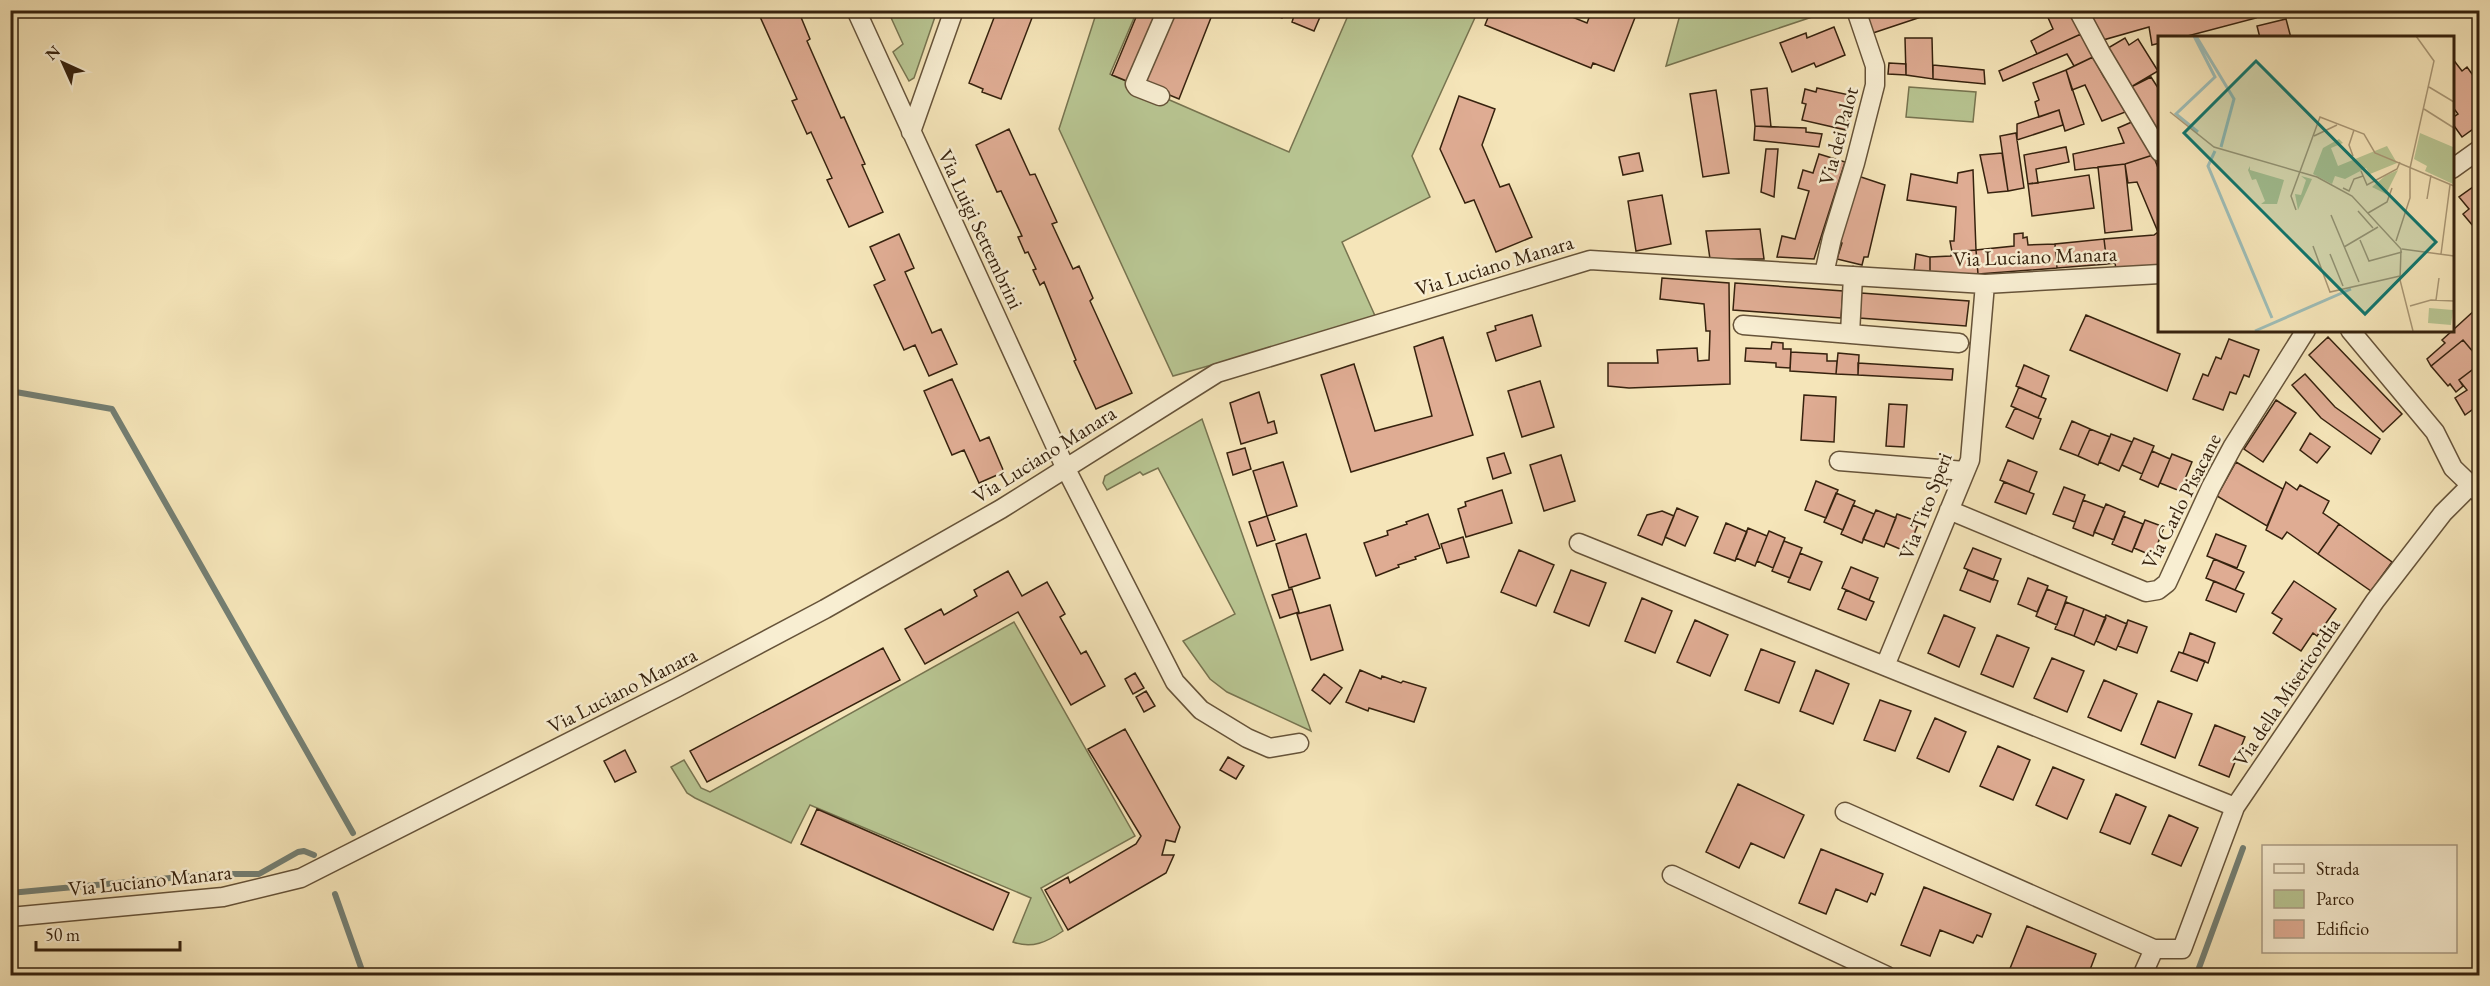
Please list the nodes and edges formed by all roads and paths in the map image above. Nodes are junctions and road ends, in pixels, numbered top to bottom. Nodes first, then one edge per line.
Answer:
1 (856, 10) edge
2 (954, 10) edge
3 (1167, 10) edge
4 (1856, 10) edge
5 (2078, 10) edge
6 (1160, 96) dead end
7 (911, 132) junction
8 (2158, 149) edge
9 (2480, 149) edge
10 (2454, 167) edge
11 (1824, 274) junction
12 (2158, 274) edge
13 (1853, 276) junction
14 (1985, 284) junction
15 (1743, 325) dead end
16 (2305, 332) edge
17 (2352, 332) edge
18 (1850, 334) junction
19 (1959, 343) dead end
20 (1839, 461) dead end
21 (1065, 467) junction
22 (1965, 471) junction
23 (2475, 490) edge
24 (1949, 510) junction
25 (1579, 543) dead end
26 (1885, 666) junction
27 (1299, 743) dead end
28 (2235, 807) junction
29 (1845, 812) dead end
30 (1672, 875) dead end
31 (10, 917) edge
32 (2154, 949) junction
33 (1887, 975) edge
34 (2142, 975) edge

1 - 7 street, Via Luigi Settembrini
2 - 7 street
3 - 6 street
4 - 11 street, Via dei Palot
5 - 8 street
7 - 21 street, Via Luigi Settembrini
9 - 10 street
11 - 13 street, Via Luciano Manara
11 - 21 street, Via Luciano Manara
12 - 14 street, Via Luciano Manara
13 - 14 street, Via Luciano Manara
13 - 18 street
14 - 22 street, Via Tito Speri
15 - 18 street
16 - 24 street, Via Carlo Pisacane
17 - 23 street
18 - 19 street
20 - 22 street
21 - 27 street, Via Luigi Settembrini
21 - 31 street, Via Luciano Manara
22 - 24 street, Via Tito Speri
23 - 28 street, Via della Misericordia
24 - 26 street, Via Tito Speri
25 - 26 street
26 - 28 street
28 - 32 street, Via della Misericordia
29 - 32 street
30 - 33 street
32 - 34 street

